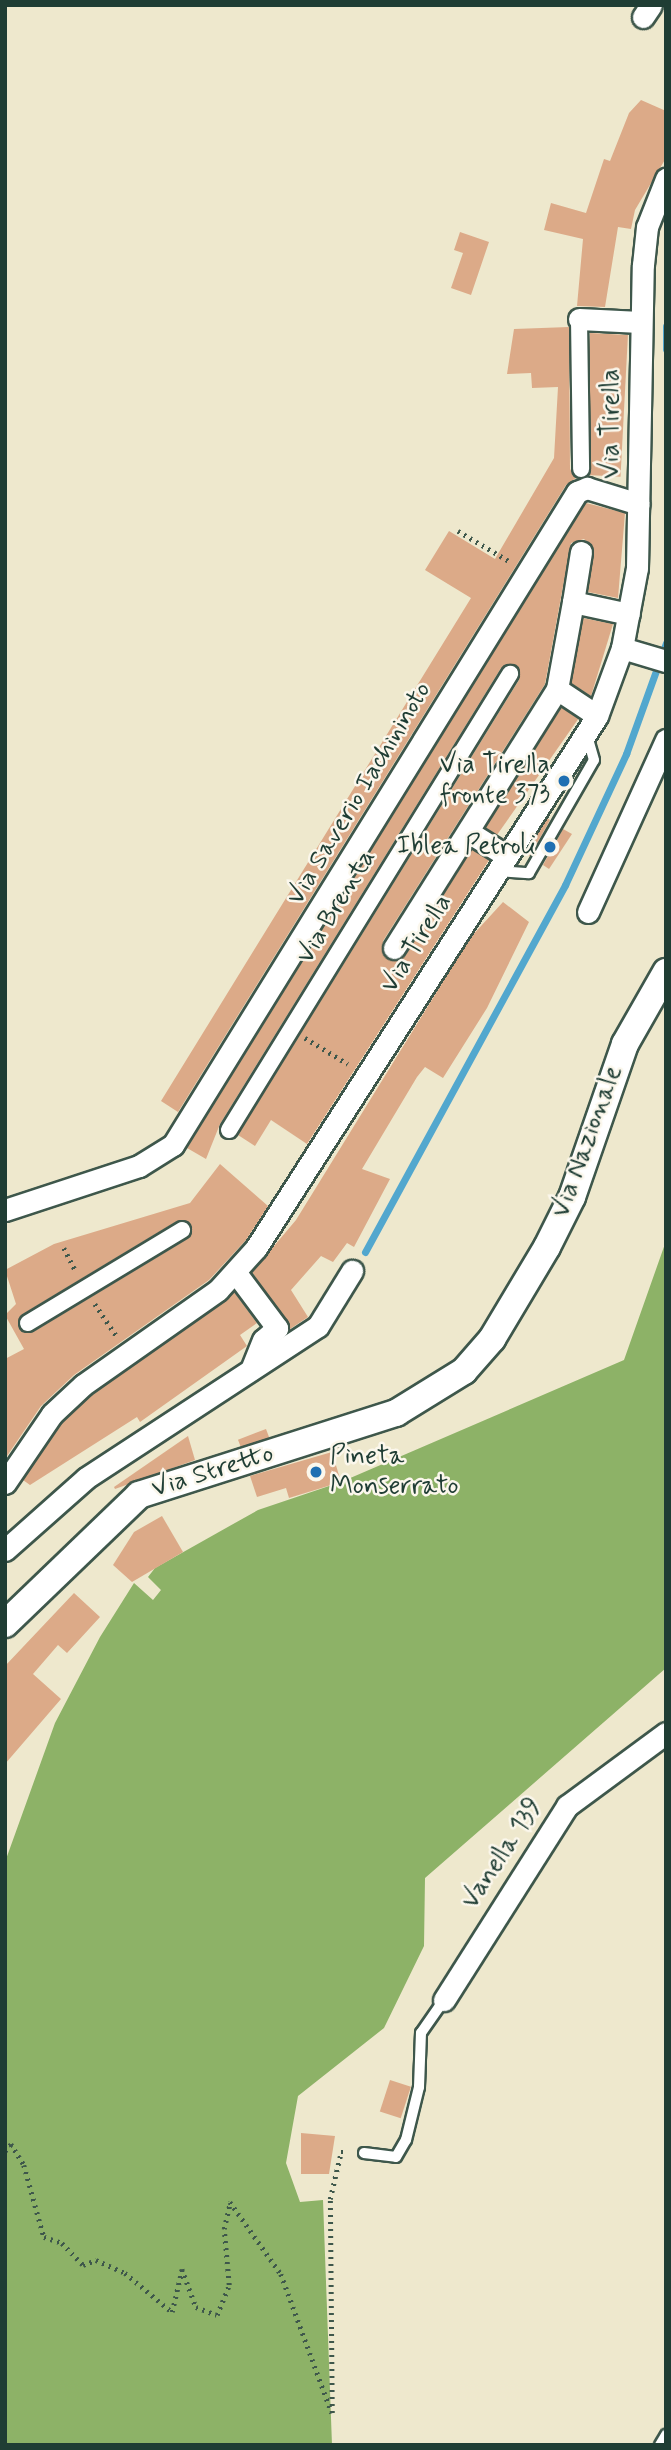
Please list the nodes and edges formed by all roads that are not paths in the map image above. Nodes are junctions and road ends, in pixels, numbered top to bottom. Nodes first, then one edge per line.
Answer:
1 (666, 179) edge
2 (579, 319) joint
3 (640, 322) junction
4 (582, 469) dead end
5 (639, 504) junction
6 (581, 552) dead end
7 (573, 602) junction
8 (629, 614) junction
9 (622, 648) junction
10 (666, 661) edge
11 (510, 674) dead end
12 (557, 689) junction
13 (596, 715) junction
14 (666, 740) edge
15 (470, 833) junction
16 (501, 864) junction
17 (588, 912) dead end
18 (394, 948) dead end
19 (666, 972) edge
20 (229, 1130) dead end
21 (5, 1210) edge
22 (182, 1230) dead end
23 (352, 1270) dead end
24 (236, 1273) junction
25 (28, 1324) dead end
26 (251, 1370) junction
27 (423, 1400) joint
28 (11, 1458) edge
29 (5, 1483) edge
30 (5, 1550) edge
31 (5, 1624) edge
32 (666, 1733) edge
33 (444, 2000) joint
34 (364, 2153) road end
35 (666, 2435) edge
36 (660, 2445) edge

1 - 3 street, Via Tirella
2 - 3 street
2 - 4 street
3 - 5 street, Via Tirella
5 - 8 street, Via Tirella
5 - 21 street, Via Saverio Iachininoto
6 - 7 street
7 - 8 street
7 - 12 street
8 - 9 street, Via Tirella
9 - 10 street
9 - 13 street, Via Tirella
11 - 20 street, Via Brenta
12 - 13 street
12 - 15 street
13 - 16 street, Via Tirella
14 - 17 street
15 - 16 street
15 - 18 street
16 - 24 street, Via Tirella
19 - 27 street, Via Nazionale
22 - 25 street
23 - 26 street
24 - 26 street
24 - 28 street, Via Tirella
26 - 30 street
27 - 31 street, Via Stretto
28 - 29 street, Via Tirella
32 - 33 street, Vanella 139
33 - 34 lane
35 - 36 lane

